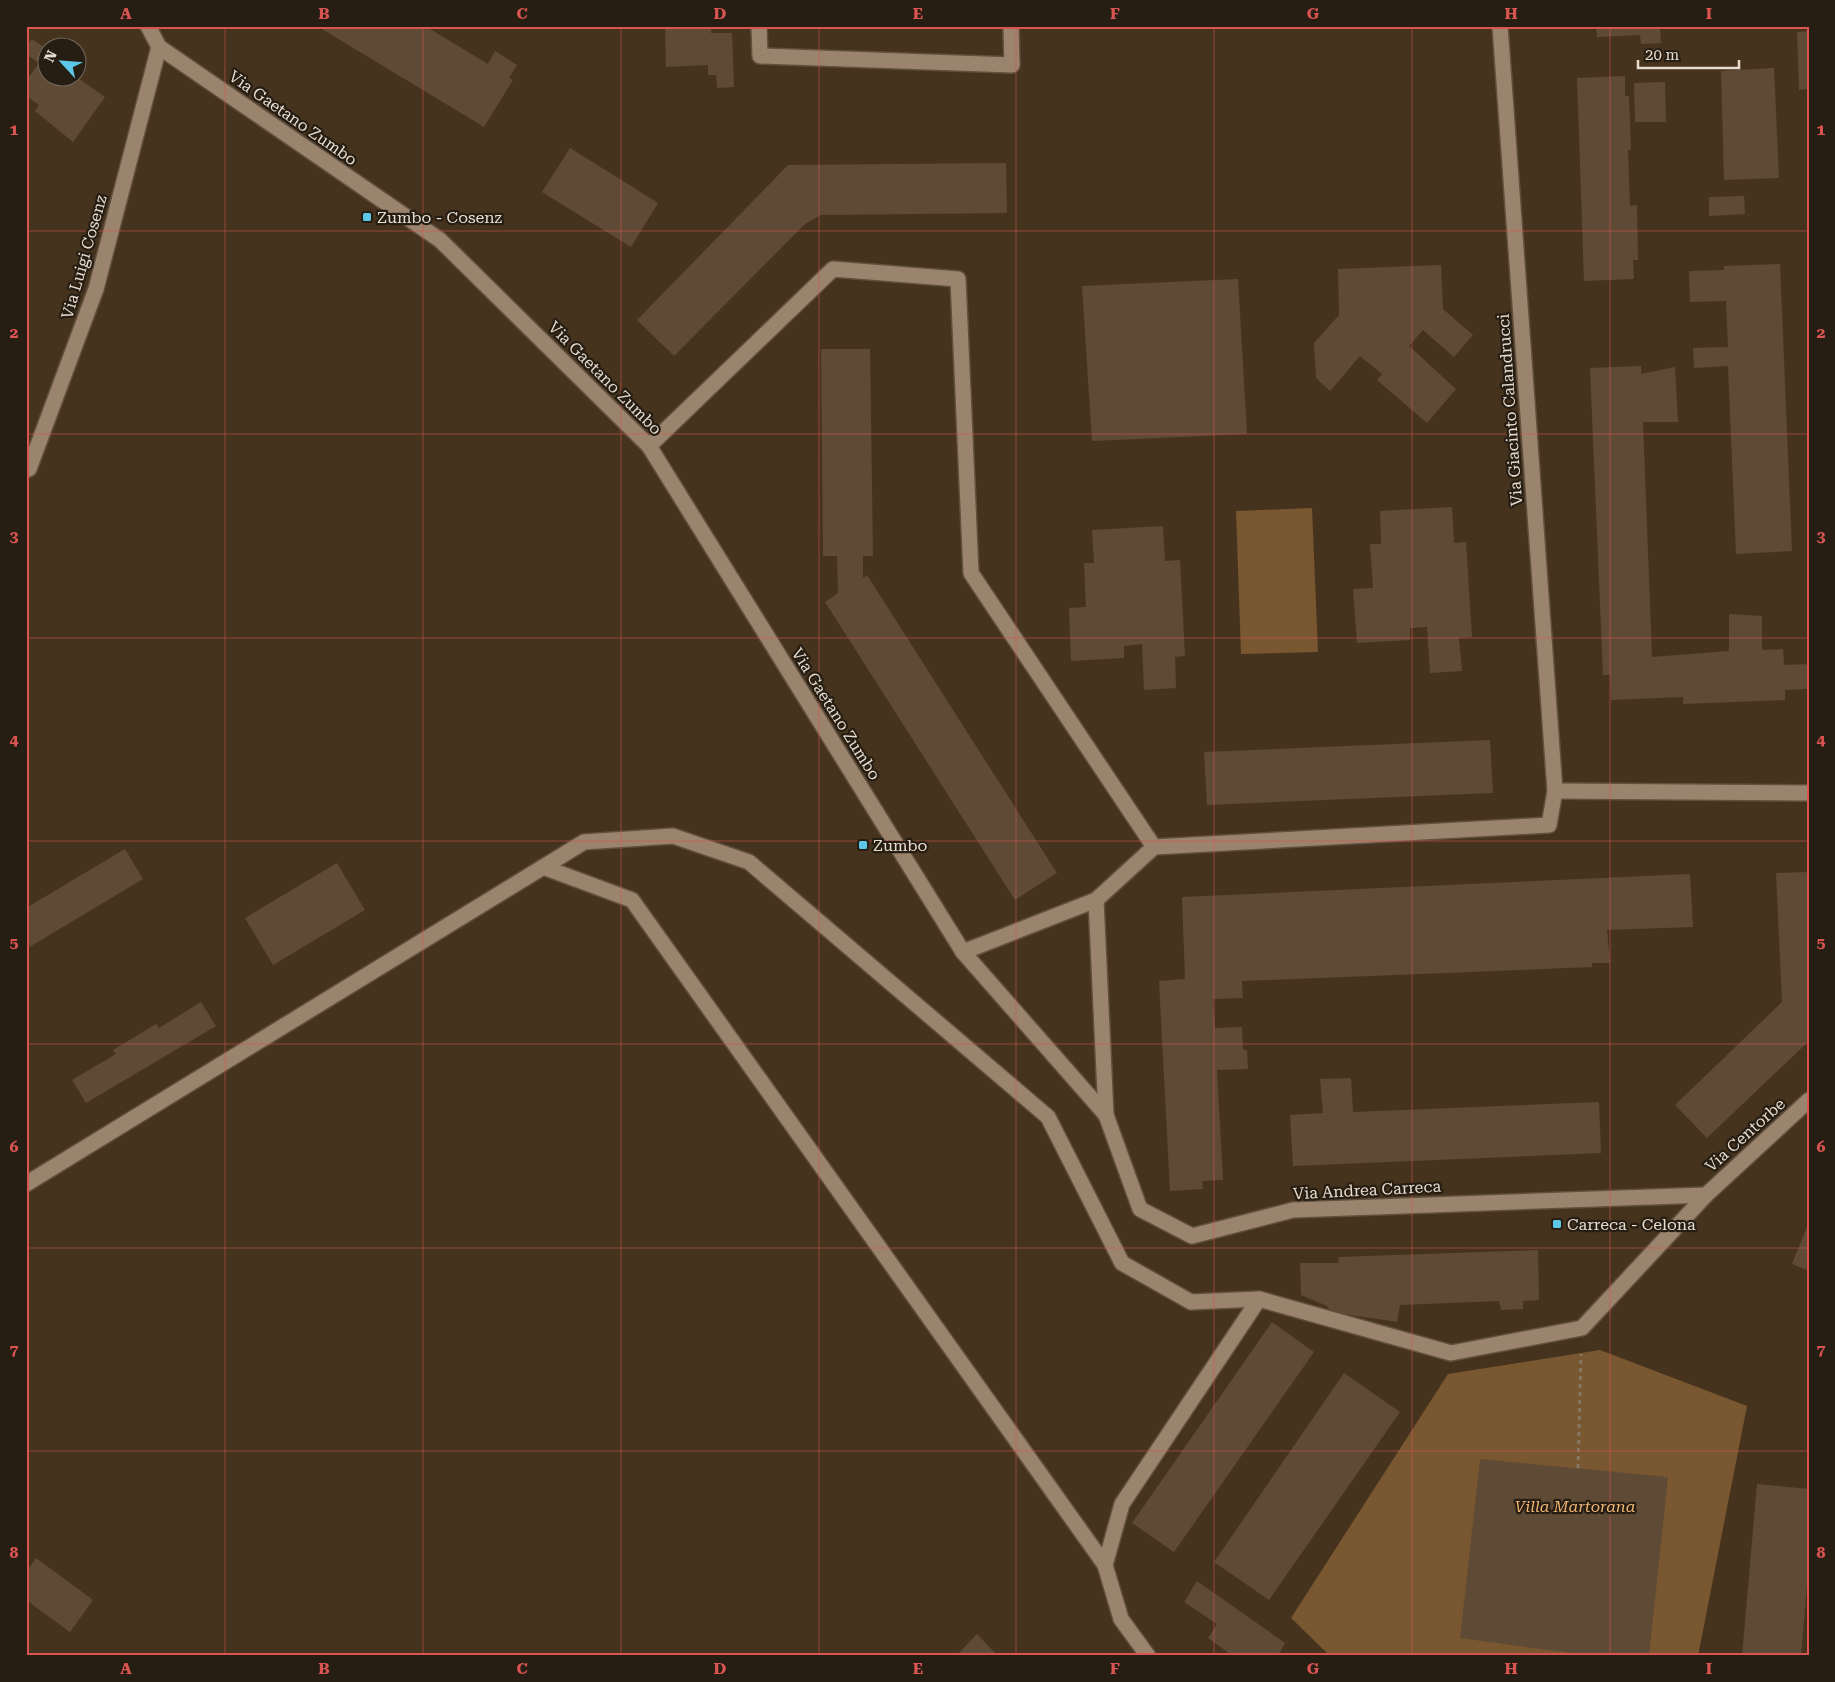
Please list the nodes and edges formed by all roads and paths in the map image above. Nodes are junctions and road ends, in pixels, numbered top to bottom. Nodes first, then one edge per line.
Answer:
1 (148, 26) edge
2 (759, 26) edge
3 (1011, 26) edge
4 (1500, 26) edge
5 (159, 47) junction
6 (649, 446) junction
7 (26, 470) edge
8 (1555, 791) junction
9 (1809, 793) edge
10 (1154, 847) junction
11 (543, 867) junction
12 (1096, 900) junction
13 (963, 952) junction
14 (1809, 1100) edge
15 (1106, 1115) junction
16 (26, 1184) edge
17 (1706, 1194) junction
18 (1260, 1299) junction
19 (1582, 1328) junction
20 (1578, 1468) dead end
21 (1105, 1565) junction
22 (1148, 1656) edge

1 - 5 street
2 - 3 street
4 - 8 street, Via Giacinto Calandrucci
5 - 6 street, Via Gaetano Zumbo
5 - 7 street, Via Luigi Cosenz
6 - 10 street
6 - 13 street, Via Gaetano Zumbo
8 - 9 street
8 - 10 street, Via Giacinto Calandrucci
10 - 12 street
11 - 16 street
11 - 18 street
11 - 21 street
12 - 13 street
12 - 15 street
13 - 15 street, Via Gaetano Zumbo
14 - 17 street, Via Centorbe
15 - 17 street, Via Andrea Carreca
17 - 19 street, Via Centorbe
18 - 19 street
18 - 21 street
19 - 20 path
21 - 22 street

